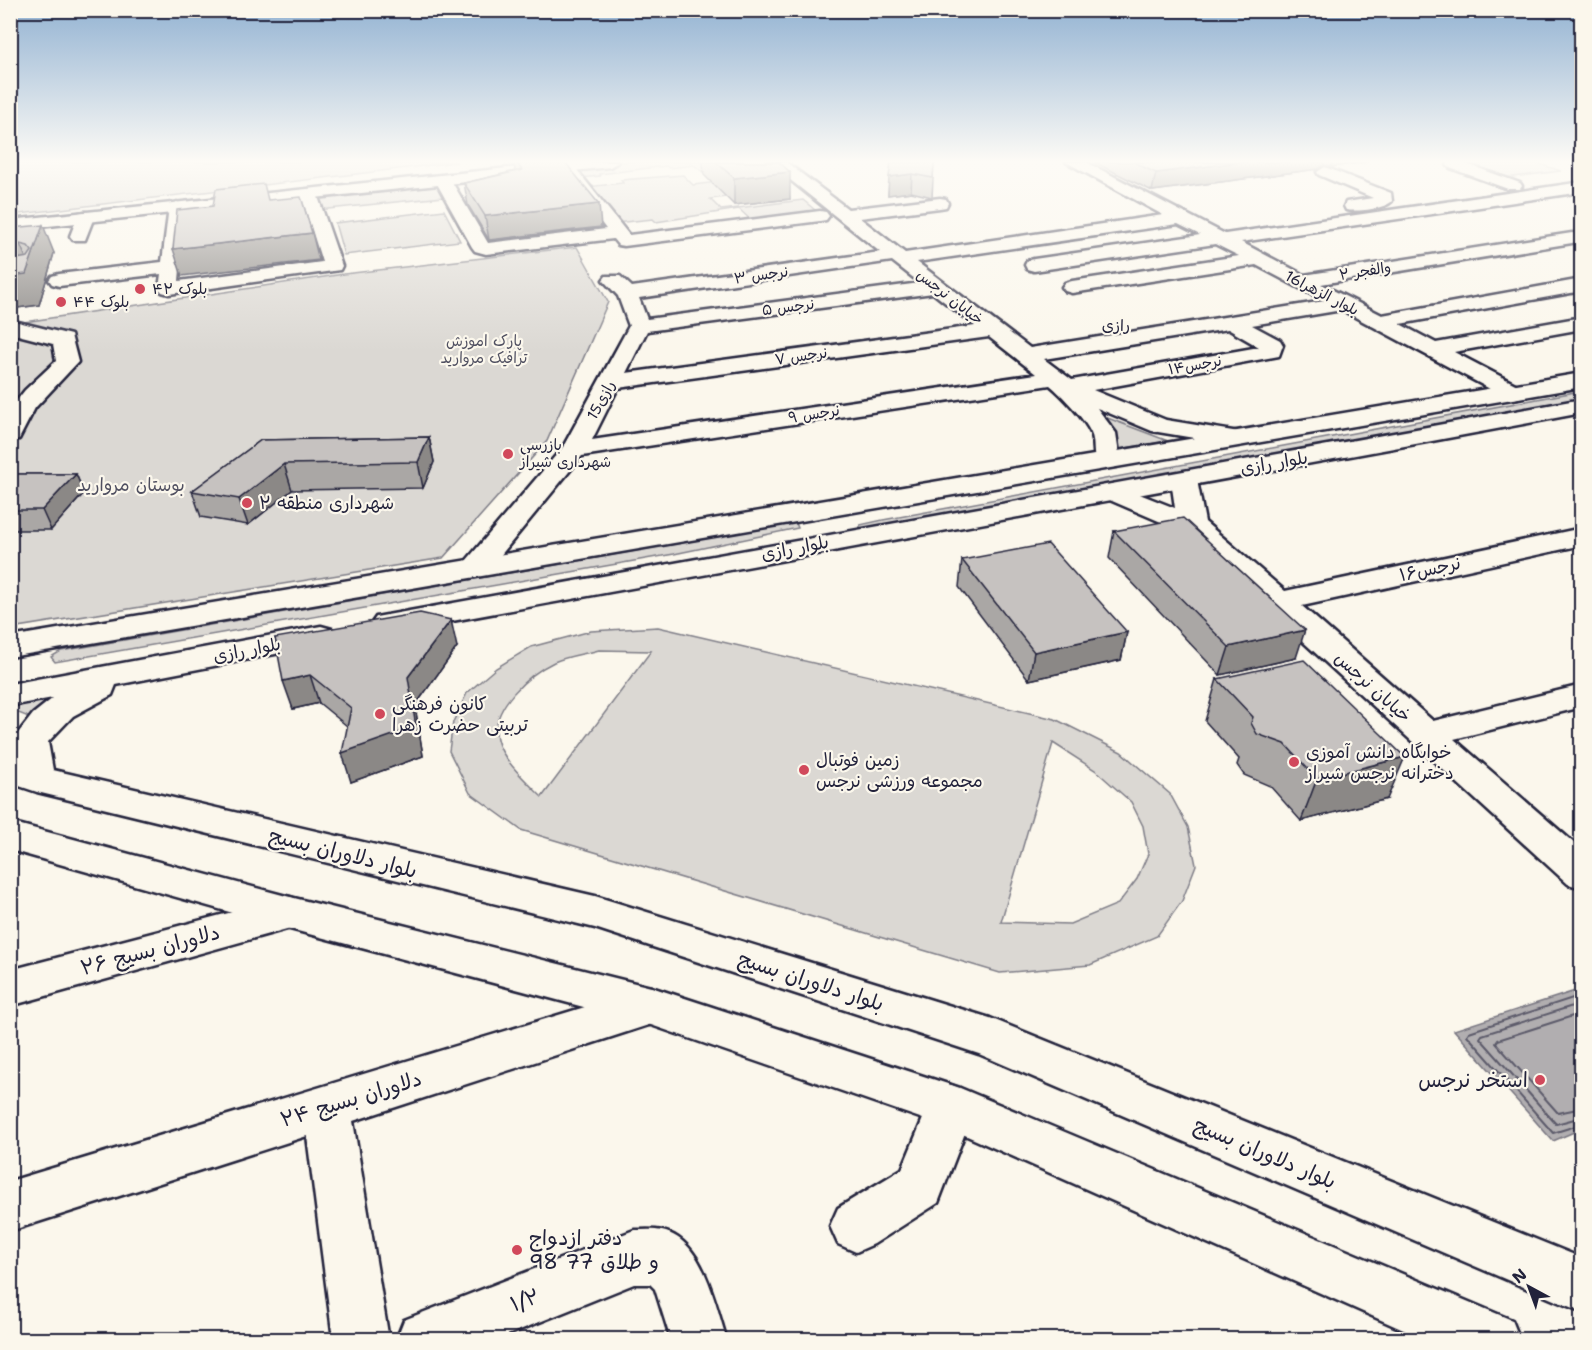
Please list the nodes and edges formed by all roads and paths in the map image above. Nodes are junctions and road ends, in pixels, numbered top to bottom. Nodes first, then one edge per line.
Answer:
1 (82, 225) edge
2 (175, 225) edge
3 (319, 225) edge
4 (469, 225) edge
5 (612, 225) edge
6 (735, 225) edge
7 (858, 225) edge
8 (1133, 225) edge
9 (1194, 225) edge
10 (1328, 225) edge
11 (1539, 225) dead end
12 (79, 236) dead end
13 (621, 237) junction
14 (1219, 239) junction
15 (1577, 240) edge
16 (899, 257) junction
17 (1257, 259) junction
18 (1034, 265) dead end
19 (171, 267) junction
20 (59, 280) dead end
21 (1301, 281) junction
22 (1581, 285) edge
23 (937, 287) junction
24 (1072, 287) dead end
25 (1343, 304) junction
26 (1379, 322) junction
27 (1581, 322) edge
28 (1225, 323) junction
29 (10, 326) edge
30 (639, 326) junction
31 (992, 330) junction
32 (1432, 350) junction
33 (1025, 355) junction
34 (1581, 380) edge
35 (611, 382) junction
36 (1061, 383) junction
37 (1513, 392) junction
38 (1581, 406) edge
39 (10, 434) edge
40 (1236, 438) junction
41 (574, 450) junction
42 (1107, 460) junction
43 (1184, 480) junction
44 (1114, 492) junction
45 (828, 507) junction
46 (1192, 525) junction
47 (1581, 536) edge
48 (849, 538) junction
49 (476, 567) junction
50 (1278, 602) junction
51 (54, 640) junction
52 (10, 647) edge
53 (149, 668) junction
54 (10, 670) edge
55 (20, 687) edge
56 (1581, 696) edge
57 (1426, 735) junction
58 (24, 774) edge
59 (10, 836) edge
60 (1581, 873) edge
61 (290, 913) junction
62 (10, 988) edge
63 (651, 1006) junction
64 (327, 1107) junction
65 (951, 1107) junction
66 (31, 1199) edge
67 (856, 1226) dead end
68 (1581, 1285) edge
69 (361, 1339) edge
70 (424, 1340) edge
71 (699, 1340) edge
72 (1492, 1340) edge

1 - 12 street
2 - 19 street
3 - 19 street
4 - 13 street
5 - 13 street
6 - 13 street
7 - 16 street, خیابان نرجس
8 - 16 street, نرجس ۳
9 - 14 street, 16بلوار الزهرا
10 - 14 street
11 - 15 street
14 - 17 street, 16بلوار الزهرا
14 - 18 street
15 - 21 street, والفجر ۲
16 - 23 street, خیابان نرجس
16 - 30 street, نرجس ۳
17 - 21 street, 16بلوار الزهرا
17 - 24 street
19 - 20 street
21 - 25 street, 16بلوار الزهرا
22 - 26 street
23 - 30 street, نرجس ۵
23 - 31 street, خیابان نرجس
25 - 26 street, 16بلوار الزهرا
25 - 28 street
26 - 32 street, 16بلوار الزهرا
27 - 32 street
28 - 33 street
28 - 36 street, نرجس۱۴
29 - 39 street
30 - 35 street, 15رازی
31 - 33 street, خیابان نرجس
31 - 35 street, نرجس ۷
32 - 37 street, 16بلوار الزهرا
33 - 36 street, خیابان نرجس
34 - 37 street, بلوار رازی
35 - 41 street, 15رازی
36 - 40 street
36 - 41 street, نرجس ۹
36 - 42 street
37 - 40 street, بلوار رازی
38 - 43 street, بلوار رازی
40 - 42 street, بلوار رازی
41 - 49 street, 15رازی
42 - 45 street, بلوار رازی
43 - 44 street, بلوار رازی
43 - 46 street
44 - 46 street, خیابان نرجس
44 - 48 street, بلوار رازی
45 - 48 street
45 - 49 street, بلوار رازی
46 - 50 street, خیابان نرجس
47 - 50 street, نرجس۱۶
48 - 53 street, بلوار رازی
49 - 51 street, بلوار رازی
50 - 57 street, خیابان نرجس
51 - 52 street, بلوار رازی
51 - 54 street
53 - 55 street, بلوار رازی
53 - 58 street
56 - 57 street
57 - 60 street, خیابان نرجس
58 - 68 street, بلوار دلاوران بسیج
59 - 61 street
61 - 62 street, دلاوران بسیج ۲۶
61 - 63 street
63 - 64 street, دلاوران بسیج ۲۴
63 - 65 street
64 - 66 street, دلاوران بسیج ۲۴
64 - 69 street
65 - 67 street
65 - 72 street
70 - 71 street, ۱/۲

